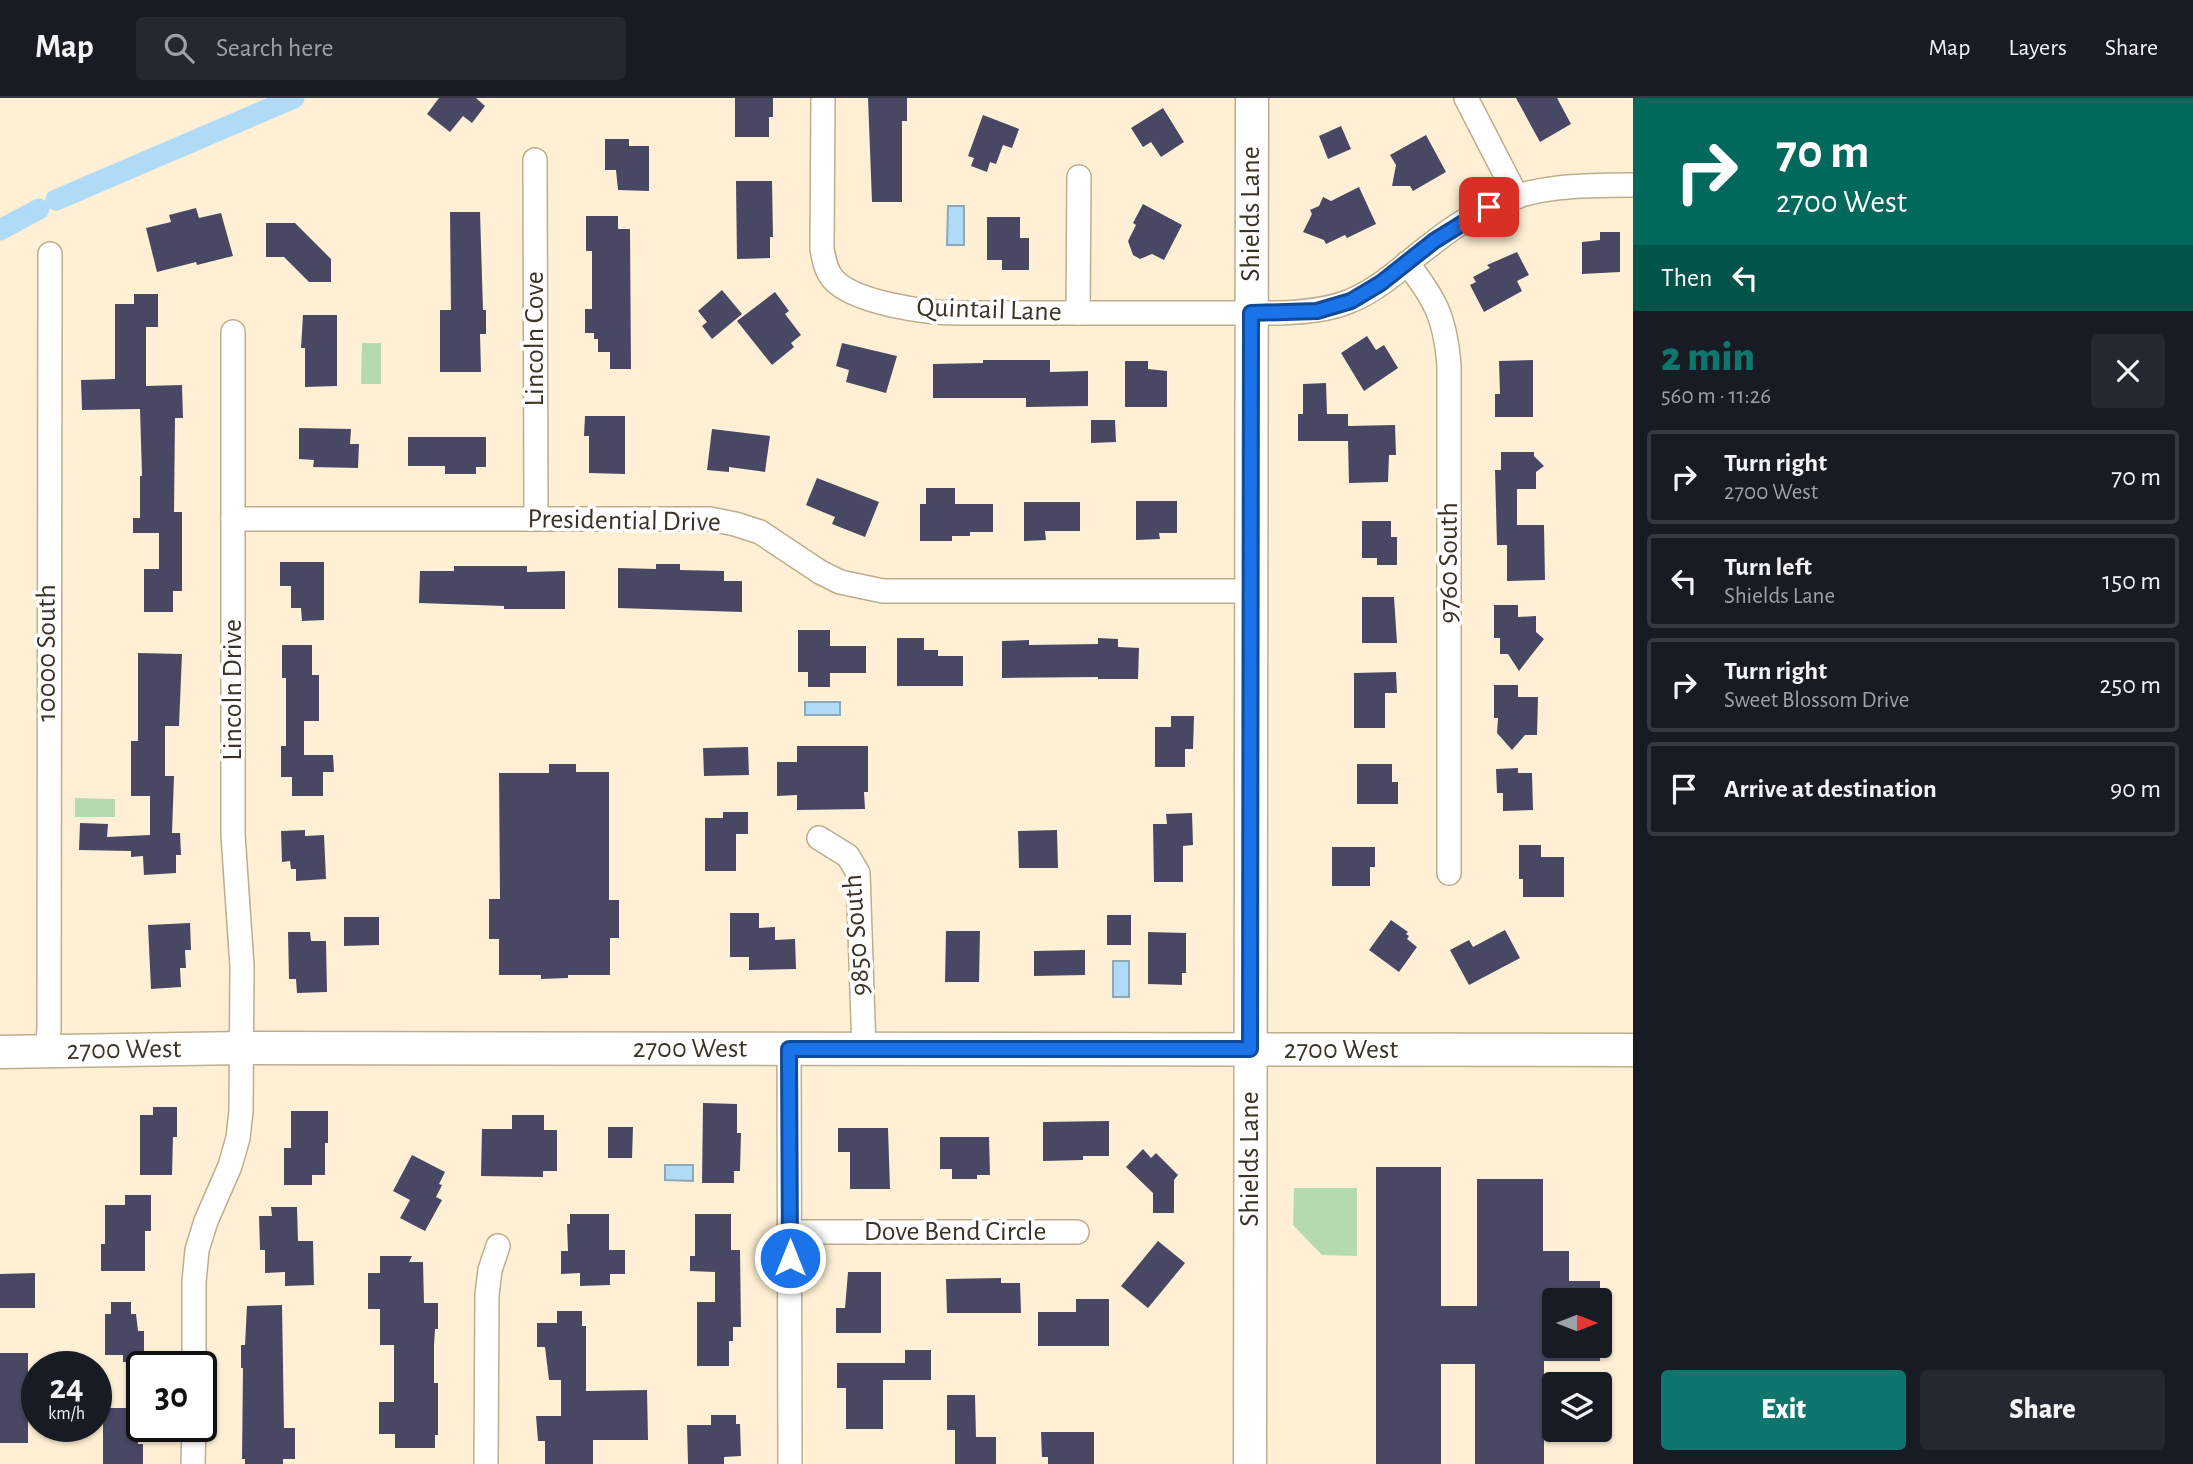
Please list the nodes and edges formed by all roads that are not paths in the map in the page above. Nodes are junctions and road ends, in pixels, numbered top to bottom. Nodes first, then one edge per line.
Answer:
1 (823, 98) edge
2 (1252, 98) edge
3 (1465, 98) edge
4 (535, 160) dead end
5 (1079, 177) dead end
6 (1633, 185) edge
7 (1517, 197) junction
8 (50, 254) dead end
9 (1407, 263) junction
10 (1078, 313) junction
11 (1251, 313) junction
12 (233, 332) dead end
13 (536, 518) junction
14 (233, 519) junction
15 (1251, 591) junction
16 (819, 838) dead end
17 (1449, 873) dead end
18 (243, 1048) junction
19 (789, 1049) junction
20 (1250, 1049) junction
21 (864, 1050) junction
22 (1633, 1050) edge
23 (47, 1051) junction
24 (0, 1052) edge
25 (790, 1232) junction
26 (1077, 1232) dead end
27 (498, 1246) dead end
28 (194, 1351) edge
29 (194, 1442) edge
30 (193, 1464) edge
31 (486, 1464) edge
32 (790, 1464) edge
33 (1250, 1464) edge

1 - 10 street, Quintail Lane
2 - 11 main road, Shields Lane
3 - 7 street
4 - 13 street, Lincoln Cove
5 - 10 street
6 - 7 street, Quintail Lane
7 - 9 street, Quintail Lane
8 - 23 street, 10000 South
9 - 11 street, Quintail Lane
9 - 17 street, 9760 South
10 - 11 street, Quintail Lane
11 - 15 main road, Shields Lane
12 - 14 street, Lincoln Drive
13 - 14 street, Presidential Drive
13 - 15 street, Presidential Drive
14 - 18 street, Lincoln Drive
15 - 20 main road, Shields Lane
16 - 21 street, 9850 South
18 - 19 main road, 2700 West
18 - 23 main road, 2700 West
18 - 28 street, Lincoln Drive
19 - 21 main road, 2700 West
19 - 25 street
20 - 21 main road, 2700 West
20 - 22 main road, 2700 West
20 - 33 main road, Shields Lane
23 - 24 main road, 2700 West
25 - 26 street, Dove Bend Circle
25 - 32 street
27 - 31 street
29 - 30 street

